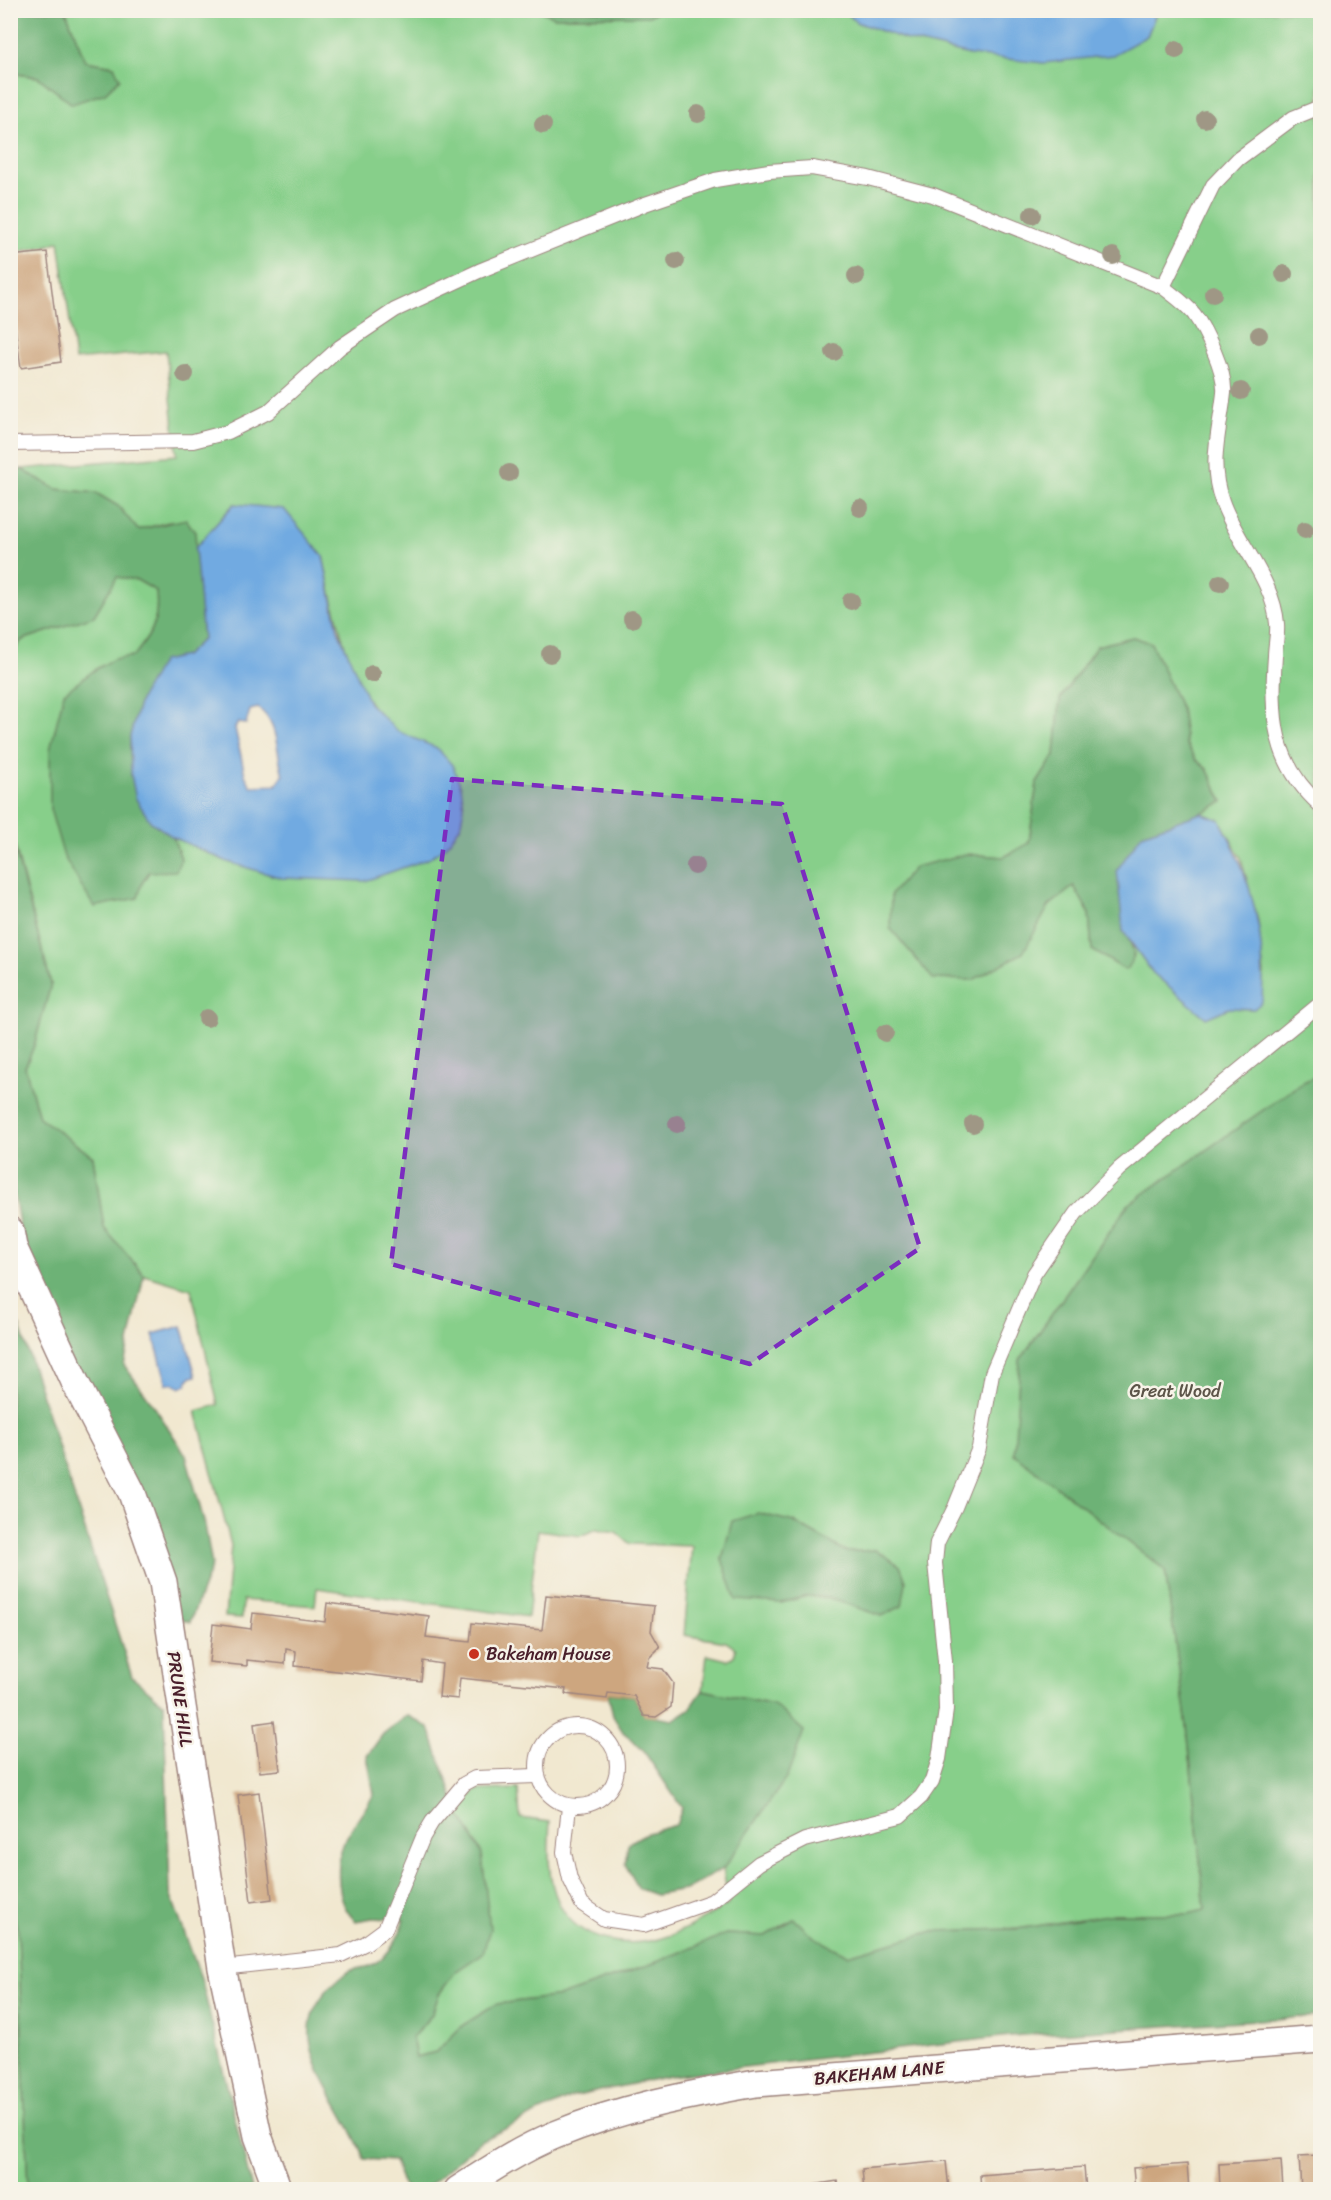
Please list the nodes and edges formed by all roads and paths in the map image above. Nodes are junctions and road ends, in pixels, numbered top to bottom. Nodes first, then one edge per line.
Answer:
1 (1320, 107) edge
2 (1163, 287) junction
3 (10, 444) edge
4 (1320, 804) edge
5 (1320, 1004) edge
6 (10, 1231) edge
7 (536, 1776) junction
8 (569, 1807) junction
9 (222, 1968) junction
10 (1320, 2039) edge
11 (278, 2190) edge
12 (458, 2190) edge

1 - 2 lane
2 - 3 lane
2 - 4 lane
5 - 8 lane
6 - 9 street, PRUNE HILL
7 - 8 lane
7 - 8 lane
7 - 9 lane
9 - 11 street, PRUNE HILL
10 - 12 street, BAKEHAM LANE

